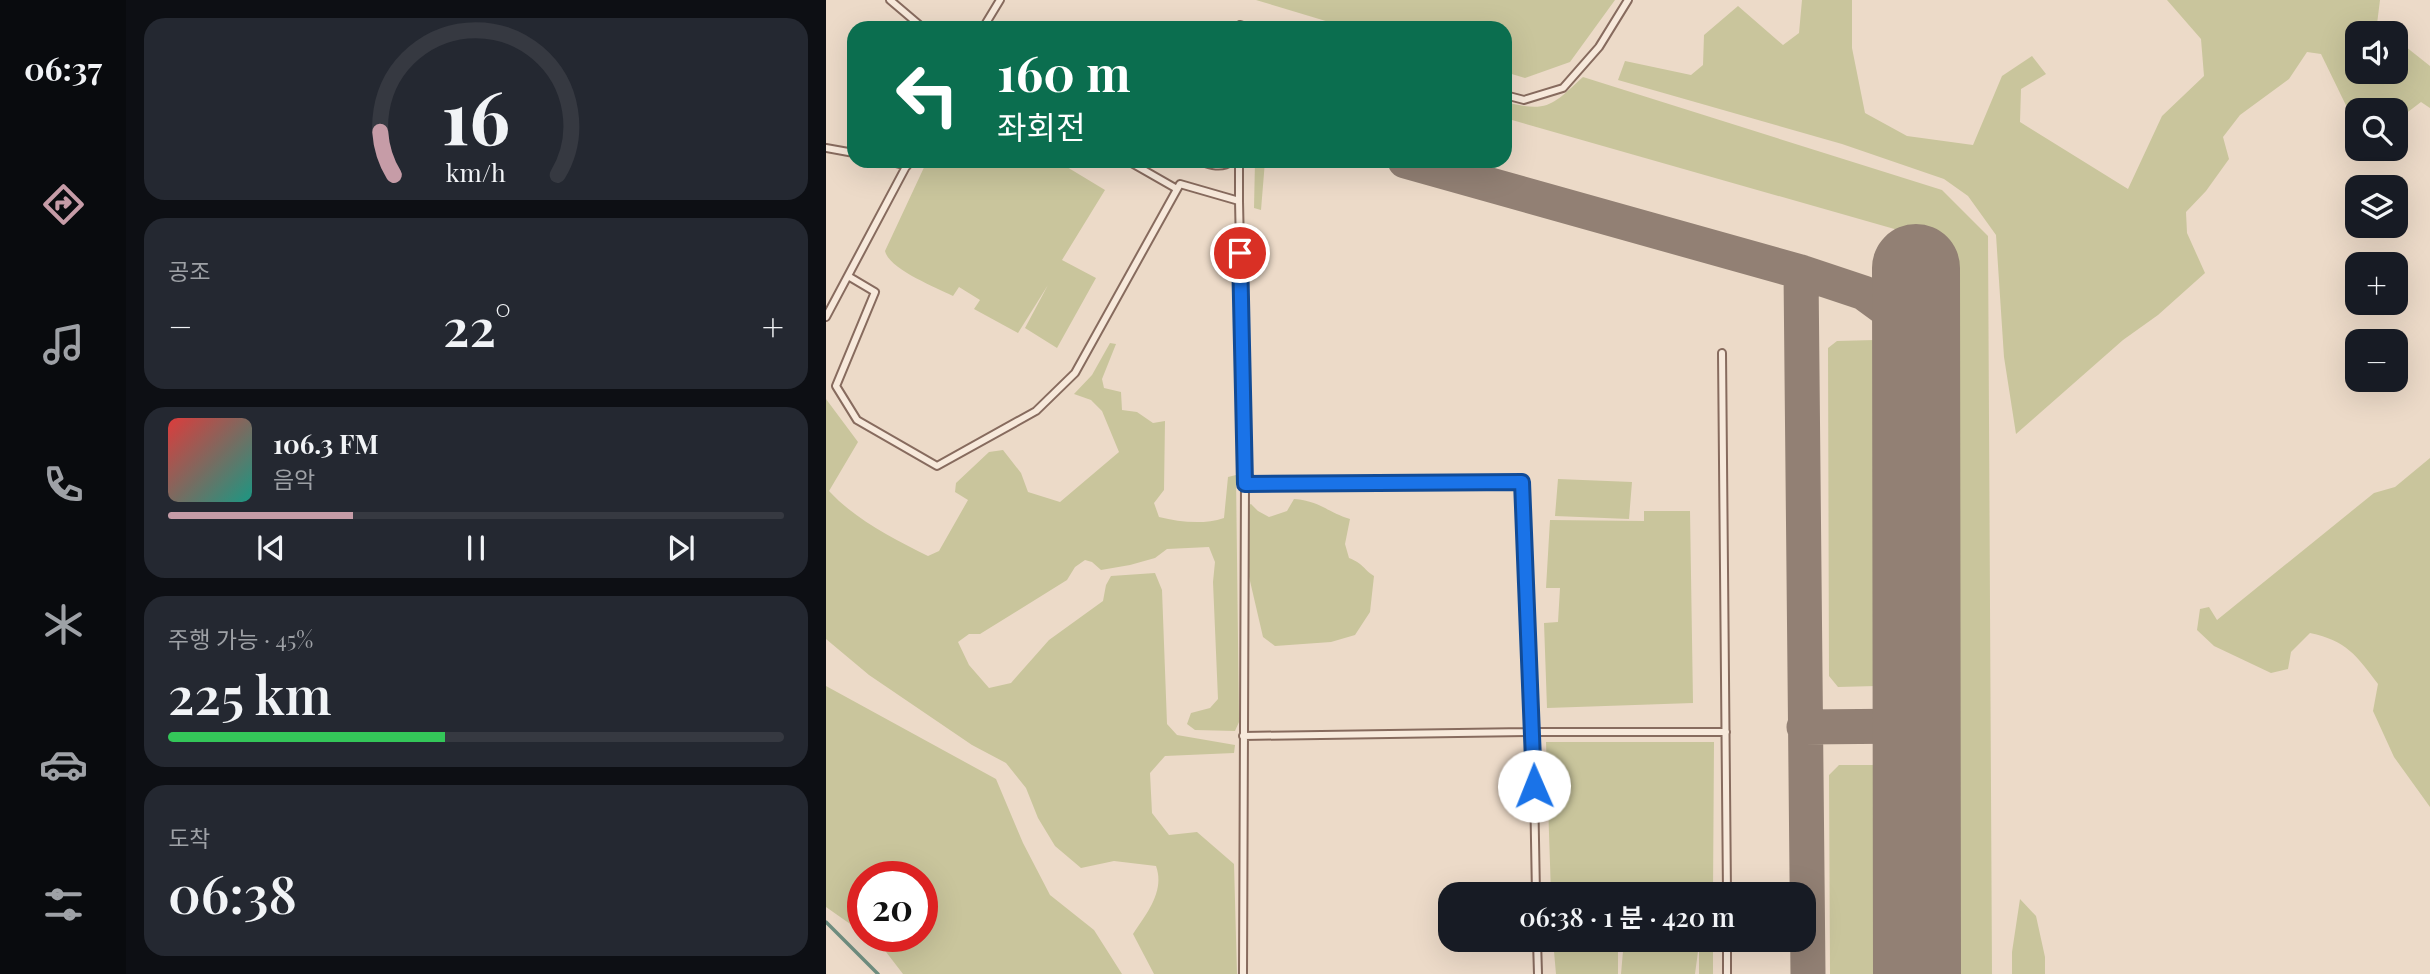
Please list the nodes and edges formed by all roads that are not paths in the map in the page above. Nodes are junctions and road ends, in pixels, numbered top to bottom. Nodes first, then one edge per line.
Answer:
1 (890, 0) edge
2 (999, 0) edge
3 (1628, 0) edge
4 (915, 21) edge
5 (987, 21) edge
6 (1512, 97) edge
7 (826, 148) edge
8 (847, 152) edge
9 (905, 168) edge
10 (1140, 168) edge
11 (1239, 168) edge
12 (1177, 189) junction
13 (1239, 201) junction
14 (848, 276) junction
15 (826, 317) edge
16 (1723, 353) dead end
17 (1245, 484) junction
18 (1533, 732) junction
19 (1726, 732) junction
20 (1243, 736) junction
21 (1536, 882) edge
22 (1727, 882) edge
23 (1537, 952) edge
24 (1727, 952) edge
25 (1243, 974) edge
26 (1538, 974) edge
27 (1727, 974) edge

1 - 4 lane
2 - 5 lane
3 - 6 lane
7 - 8 lane
9 - 14 lane
10 - 12 lane
11 - 13 lane
12 - 13 lane
12 - 14 lane
13 - 17 lane
14 - 15 lane
16 - 19 lane
17 - 18 lane
17 - 20 lane
18 - 19 lane
18 - 20 lane
18 - 21 lane
19 - 22 lane
20 - 25 lane
23 - 26 lane
24 - 27 lane

